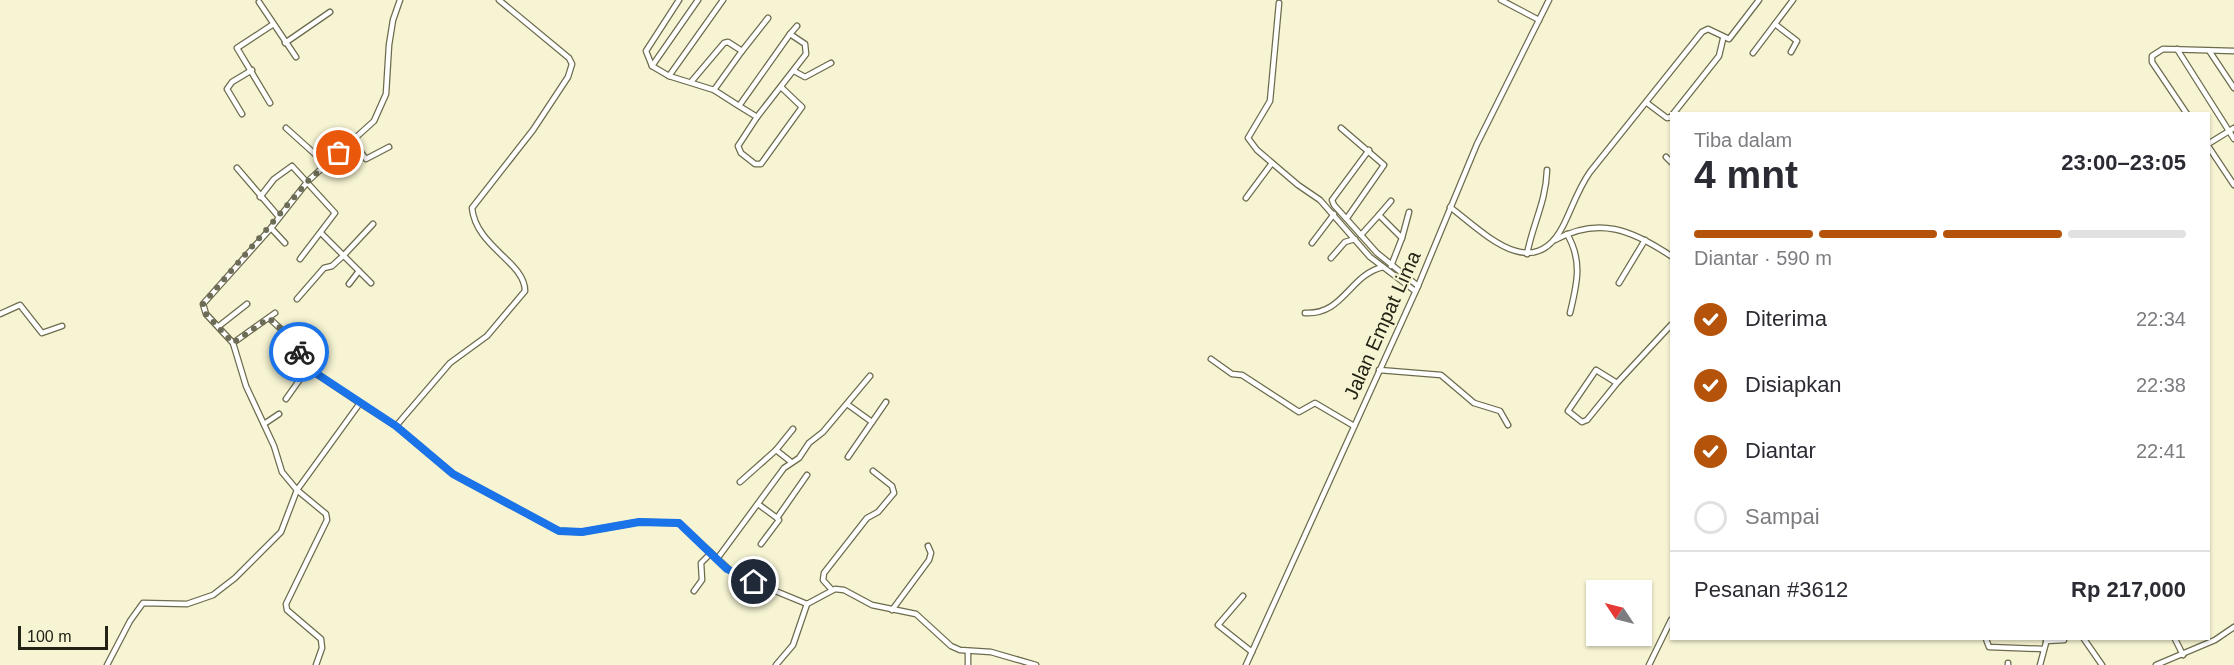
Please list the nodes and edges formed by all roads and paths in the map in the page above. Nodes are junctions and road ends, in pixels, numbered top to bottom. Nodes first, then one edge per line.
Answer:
1 (400, 0) edge
2 (500, 0) edge
3 (679, 0) edge
4 (698, 0) edge
5 (723, 0) edge
6 (1501, 0) edge
7 (1549, 0) edge
8 (1759, 0) edge
9 (1793, 0) edge
10 (260, 1) edge
11 (1279, 3) dead end
12 (330, 12) dead end
13 (768, 18) dead end
14 (1539, 20) junction
15 (1775, 24) junction
16 (272, 25) junction
17 (797, 26) dead end
18 (790, 34) junction
19 (1723, 39) junction
20 (285, 43) junction
21 (2177, 49) junction
22 (742, 51) junction
23 (2234, 51) edge
24 (1753, 52) dead end
25 (1791, 52) dead end
26 (2210, 52) junction
27 (296, 57) dead end
28 (831, 63) dead end
29 (652, 66) junction
30 (252, 70) junction
31 (794, 71) junction
32 (669, 76) junction
33 (691, 82) junction
34 (781, 87) junction
35 (2234, 88) edge
36 (714, 90) junction
37 (270, 103) dead end
38 (1647, 103) junction
39 (739, 106) junction
40 (1675, 112) edge
41 (2186, 112) edge
42 (242, 114) dead end
43 (757, 117) junction
44 (1670, 117) edge
45 (286, 128) dead end
46 (1341, 128) dead end
47 (2231, 130) edge
48 (2234, 139) edge
49 (353, 142) junction
50 (2210, 144) edge
51 (389, 147) dead end
52 (2210, 148) edge
53 (1369, 150) junction
54 (1666, 157) dead end
55 (1670, 161) edge
56 (1272, 163) junction
57 (326, 164) junction
58 (237, 168) dead end
59 (1547, 170) dead end
60 (308, 181) junction
61 (2234, 184) edge
62 (260, 197) junction
63 (1246, 198) dead end
64 (1391, 201) dead end
65 (1450, 207) junction
66 (1409, 212) dead end
67 (1334, 214) junction
68 (1379, 215) junction
69 (279, 217) junction
70 (1347, 218) junction
71 (373, 224) dead end
72 (271, 228) junction
73 (321, 233) junction
74 (1567, 234) junction
75 (1358, 237) junction
76 (1402, 238) junction
77 (1645, 240) junction
78 (1553, 242) junction
79 (285, 243) dead end
80 (1312, 243) dead end
81 (1527, 254) junction
82 (344, 255) junction
83 (1670, 255) edge
84 (1331, 258) dead end
85 (300, 259) dead end
86 (1391, 266) junction
87 (1383, 267) junction
88 (359, 271) junction
89 (371, 283) dead end
90 (1619, 283) dead end
91 (349, 284) dead end
92 (1416, 289) junction
93 (297, 299) dead end
94 (247, 304) dead end
95 (275, 313) dead end
96 (1305, 313) dead end
97 (1570, 313) dead end
98 (0, 314) edge
99 (269, 318) junction
100 (62, 326) dead end
101 (219, 326) junction
102 (1670, 326) edge
103 (310, 332) dead end
104 (233, 343) junction
105 (297, 344) junction
106 (1211, 359) dead end
107 (308, 368) junction
108 (1379, 370) junction
109 (870, 376) dead end
110 (1617, 383) junction
111 (286, 399) dead end
112 (886, 402) dead end
113 (360, 403) junction
114 (847, 404) junction
115 (279, 414) dead end
116 (872, 422) junction
117 (264, 424) junction
118 (1508, 425) dead end
119 (396, 426) junction
120 (1354, 426) junction
121 (793, 429) dead end
122 (776, 450) junction
123 (848, 457) dead end
124 (790, 461) junction
125 (873, 471) dead end
126 (807, 475) dead end
127 (740, 482) dead end
128 (297, 490) junction
129 (758, 504) junction
130 (777, 518) junction
131 (761, 544) dead end
132 (928, 546) dead end
133 (711, 553) junction
134 (717, 559) junction
135 (832, 590) junction
136 (694, 591) dead end
137 (1243, 596) dead end
138 (807, 604) junction
139 (892, 610) junction
140 (1670, 622) edge
141 (2234, 627) edge
142 (1986, 640) edge
143 (2047, 640) edge
144 (2085, 640) edge
145 (2176, 640) edge
146 (2043, 649) junction
147 (968, 652) junction
148 (1252, 652) junction
149 (2183, 655) junction
150 (107, 665) edge
151 (316, 665) edge
152 (776, 665) edge
153 (968, 665) edge
154 (1036, 665) edge
155 (1246, 665) edge
156 (1649, 665) edge
157 (2040, 665) edge
158 (2102, 665) edge
159 (2157, 665) edge

1 - 49 street
2 - 119 street
3 - 29 street
4 - 29 street
5 - 32 street
6 - 14 street
7 - 14 street, Jalan Empat Lima
8 - 19 street
9 - 15 street
10 - 16 street
11 - 56 street
12 - 20 street
13 - 22 street
14 - 65 street, Jalan Empat Lima
15 - 24 street
15 - 25 street
16 - 20 street
16 - 30 street
17 - 18 street
18 - 31 street
18 - 39 street
19 - 38 street
19 - 40 street
20 - 27 street
21 - 26 street
21 - 41 street
21 - 47 street
22 - 33 street
22 - 36 street
23 - 26 street
26 - 35 street
28 - 31 street
29 - 32 street
30 - 37 street
30 - 42 street
31 - 34 street
32 - 33 street
33 - 36 street
34 - 43 street
34 - 43 street
36 - 39 street
38 - 44 street
38 - 78 street
39 - 43 street
45 - 57 street
46 - 53 street
47 - 48 street
47 - 50 street
49 - 51 street
49 - 57 street
52 - 61 street
53 - 70 street
53 - 70 street
54 - 55 street
56 - 63 street
56 - 67 street
57 - 60 street
58 - 62 street
59 - 81 street
60 - 62 street
60 - 69 street
60 - 73 street
62 - 69 street
64 - 68 street
65 - 81 street
65 - 92 street, Jalan Empat Lima
66 - 76 street
67 - 75 street
67 - 80 street
68 - 75 street
68 - 76 street
69 - 72 street
70 - 75 street
71 - 82 street
72 - 79 street
72 - 101 street
73 - 82 street
73 - 85 street
74 - 77 street
74 - 78 street
74 - 97 street
75 - 84 street
75 - 86 street
75 - 87 street
76 - 86 street
77 - 83 street
77 - 90 street
78 - 81 street
82 - 88 street
82 - 93 street
86 - 92 street
87 - 92 street
87 - 96 street
88 - 89 street
88 - 91 street
92 - 108 street, Jalan Empat Lima
94 - 101 street
95 - 99 street
98 - 100 street
99 - 104 street
99 - 105 street
101 - 104 street
102 - 110 street
103 - 105 street
104 - 117 street
105 - 107 street
106 - 120 street
107 - 111 street
107 - 113 street
108 - 118 street
108 - 120 street, Jalan Empat Lima
109 - 114 street
110 - 110 street
112 - 116 street
113 - 119 street
113 - 128 street
114 - 116 street
114 - 124 street
115 - 117 street
116 - 123 street
117 - 128 street
119 - 133 street
120 - 148 street, Jalan Empat Lima
121 - 122 street
122 - 124 street
122 - 127 street
124 - 129 street
125 - 135 street
126 - 130 street
128 - 150 street
128 - 151 street
129 - 130 street
129 - 134 street
130 - 131 street
132 - 139 street
133 - 134 street
133 - 136 street
134 - 138 street
135 - 138 street
135 - 139 street
137 - 148 street
138 - 152 street
139 - 147 street
140 - 156 street
141 - 149 street
142 - 146 street
143 - 146 street
144 - 158 street
145 - 149 street
146 - 157 street
147 - 153 street
147 - 154 street
148 - 155 street, Jalan Empat Lima
149 - 159 street

